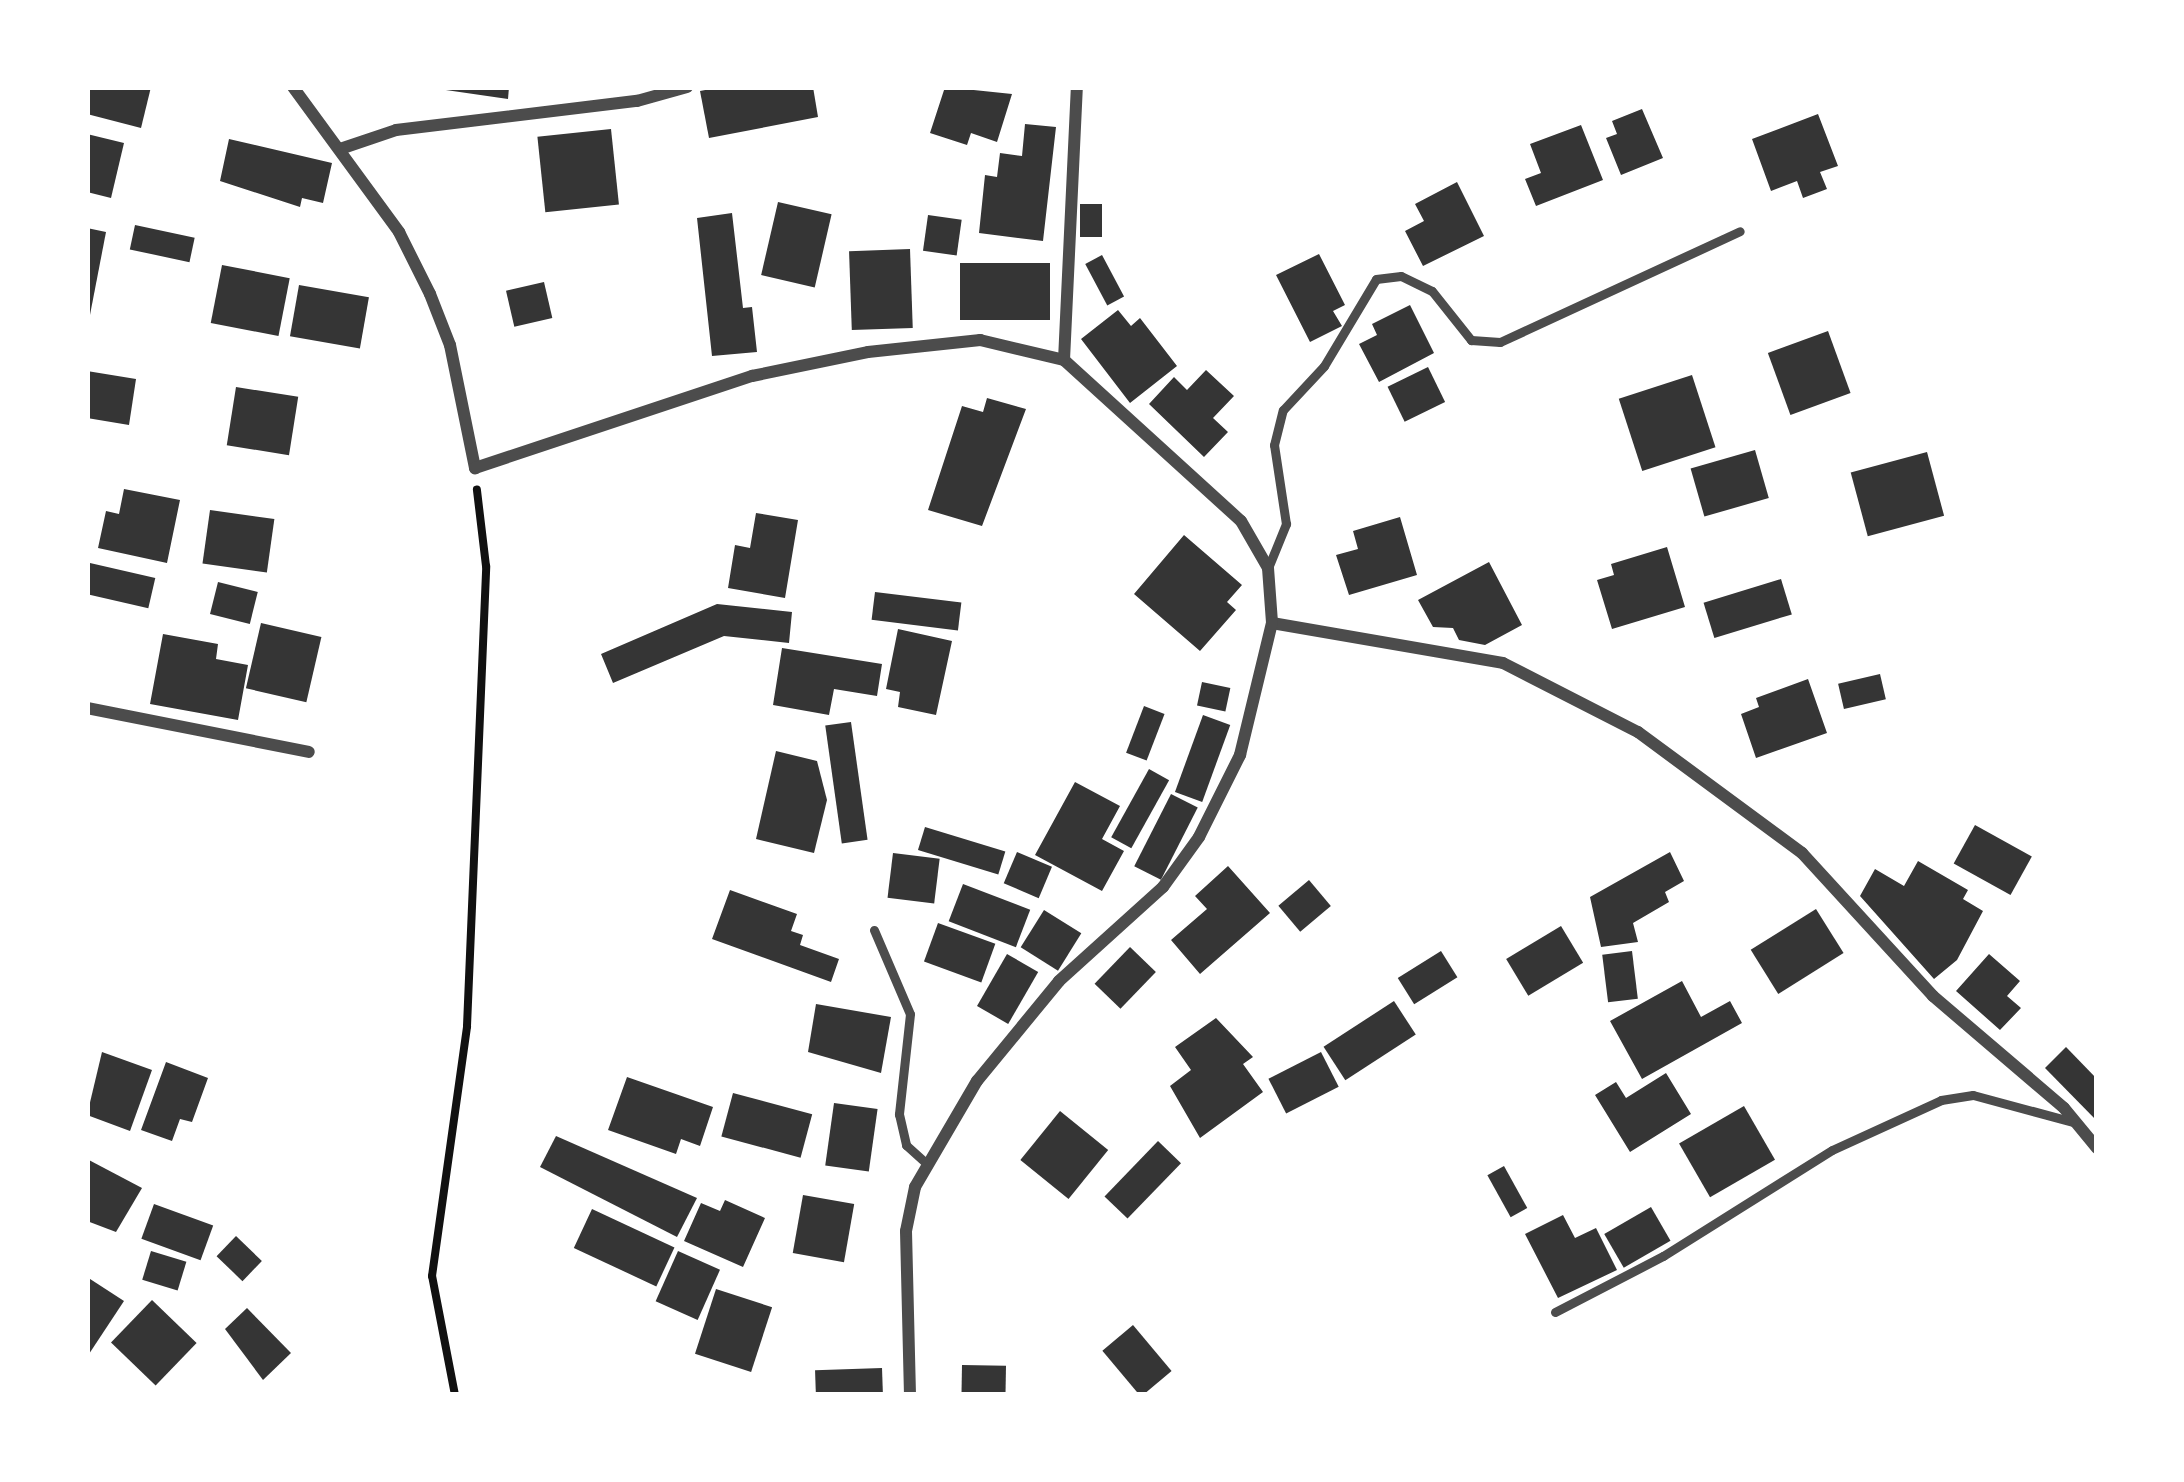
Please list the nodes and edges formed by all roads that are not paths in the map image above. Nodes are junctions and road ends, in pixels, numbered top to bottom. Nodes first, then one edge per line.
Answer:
1 (293, 87) edge
2 (687, 87) edge
3 (1077, 87) edge
4 (340, 149) junction
5 (1740, 231) dead end
6 (1064, 360) junction
7 (1268, 568) junction
8 (1272, 623) junction
9 (87, 708) edge
10 (309, 752) dead end
11 (874, 930) dead end
12 (2077, 1123) junction
13 (2097, 1148) edge
14 (927, 1164) junction
15 (1555, 1312) dead end
16 (910, 1395) edge

1 - 4 street
2 - 4 street
3 - 6 street
4 - 6 street
5 - 7 lane
6 - 7 street
7 - 8 street
8 - 12 street
8 - 14 street
9 - 10 street
11 - 14 lane
12 - 13 street
12 - 15 lane
14 - 16 street

